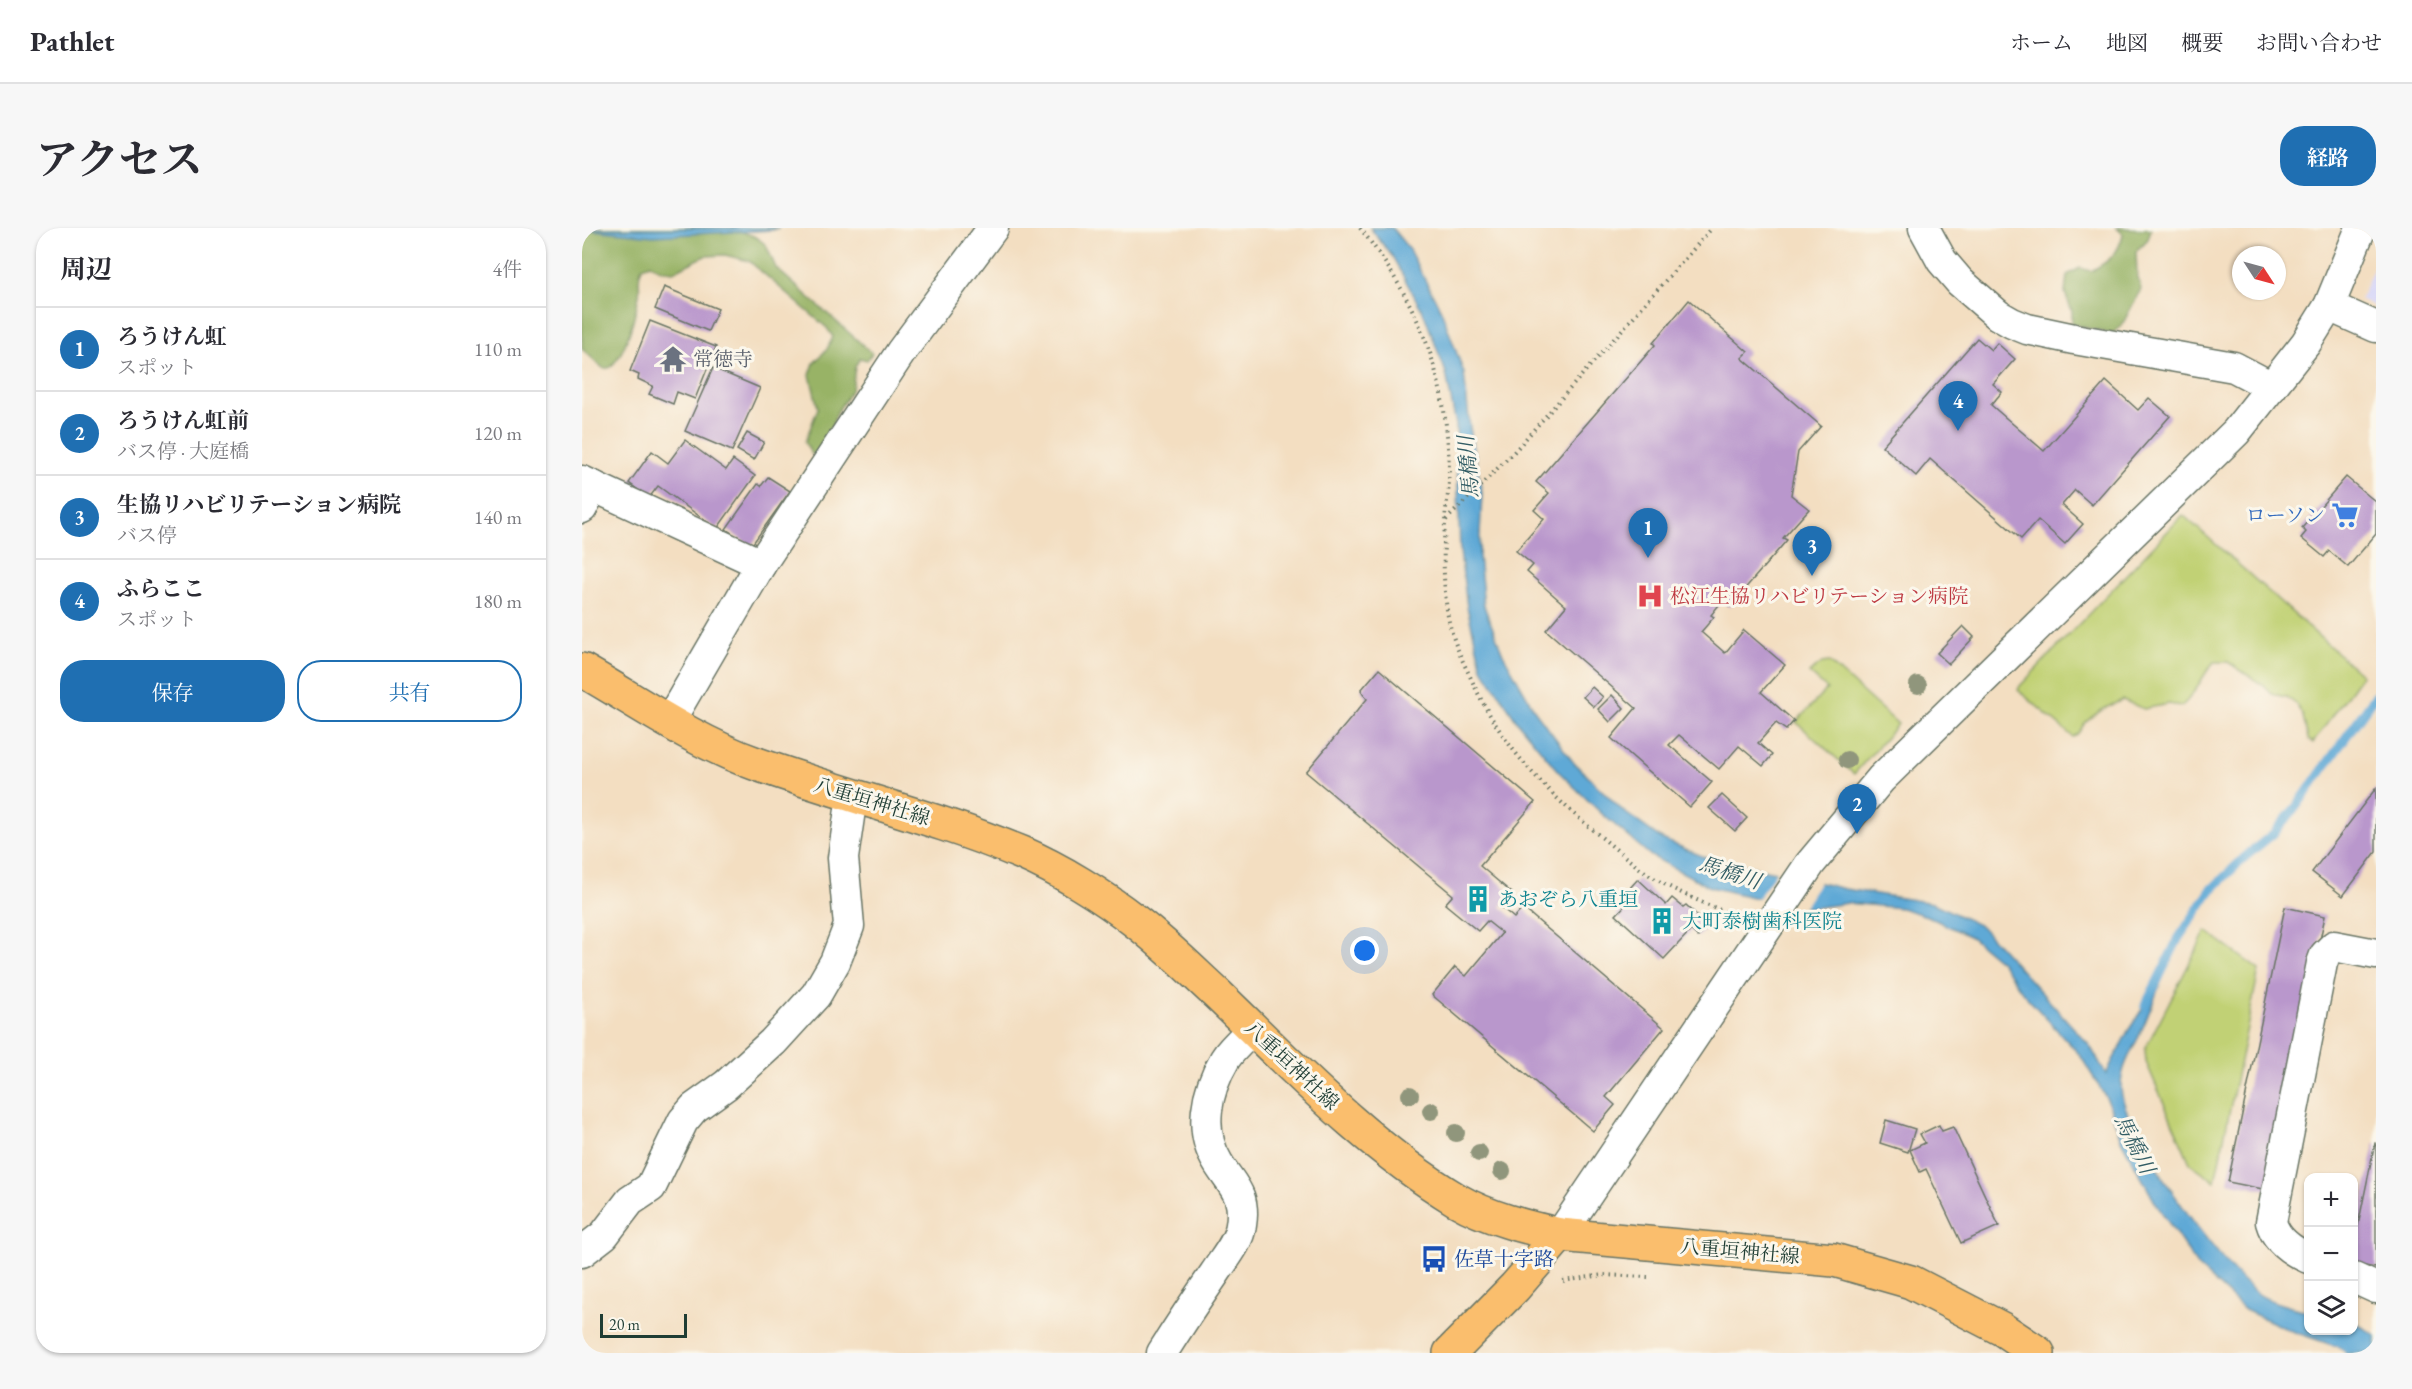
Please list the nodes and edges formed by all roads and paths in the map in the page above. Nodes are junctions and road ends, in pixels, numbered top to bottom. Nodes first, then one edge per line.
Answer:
1 (993, 228) edge
2 (1360, 228) edge
3 (1712, 228) edge
4 (1924, 228) edge
5 (2361, 228) edge
6 (2329, 306) junction
7 (2376, 327) edge
8 (2272, 387) junction
9 (586, 491) edge
10 (1446, 520) junction
11 (761, 564) junction
12 (582, 670) edge
13 (670, 720) junction
14 (852, 796) junction
15 (1772, 921) junction
16 (2376, 954) edge
17 (1253, 1029) junction
18 (1560, 1235) junction
19 (582, 1252) edge
20 (2304, 1256) edge
21 (1659, 1277) dead end
22 (2358, 1280) edge
23 (1554, 1284) dead end
24 (2376, 1288) edge
25 (1162, 1353) edge
26 (1450, 1353) edge
27 (2038, 1353) edge

1 - 11 street
2 - 10 path
3 - 10 path
4 - 8 street
5 - 6 street
6 - 7 street
6 - 8 street
8 - 15 street
9 - 11 street
10 - 15 path
11 - 13 street
12 - 13 main road, 八重垣神社線
13 - 14 main road, 八重垣神社線
14 - 17 main road, 八重垣神社線
14 - 19 street
15 - 18 street
16 - 20 street
17 - 18 main road, 八重垣神社線
17 - 25 street
18 - 26 main road
18 - 27 main road, 八重垣神社線
21 - 23 path
22 - 24 street

